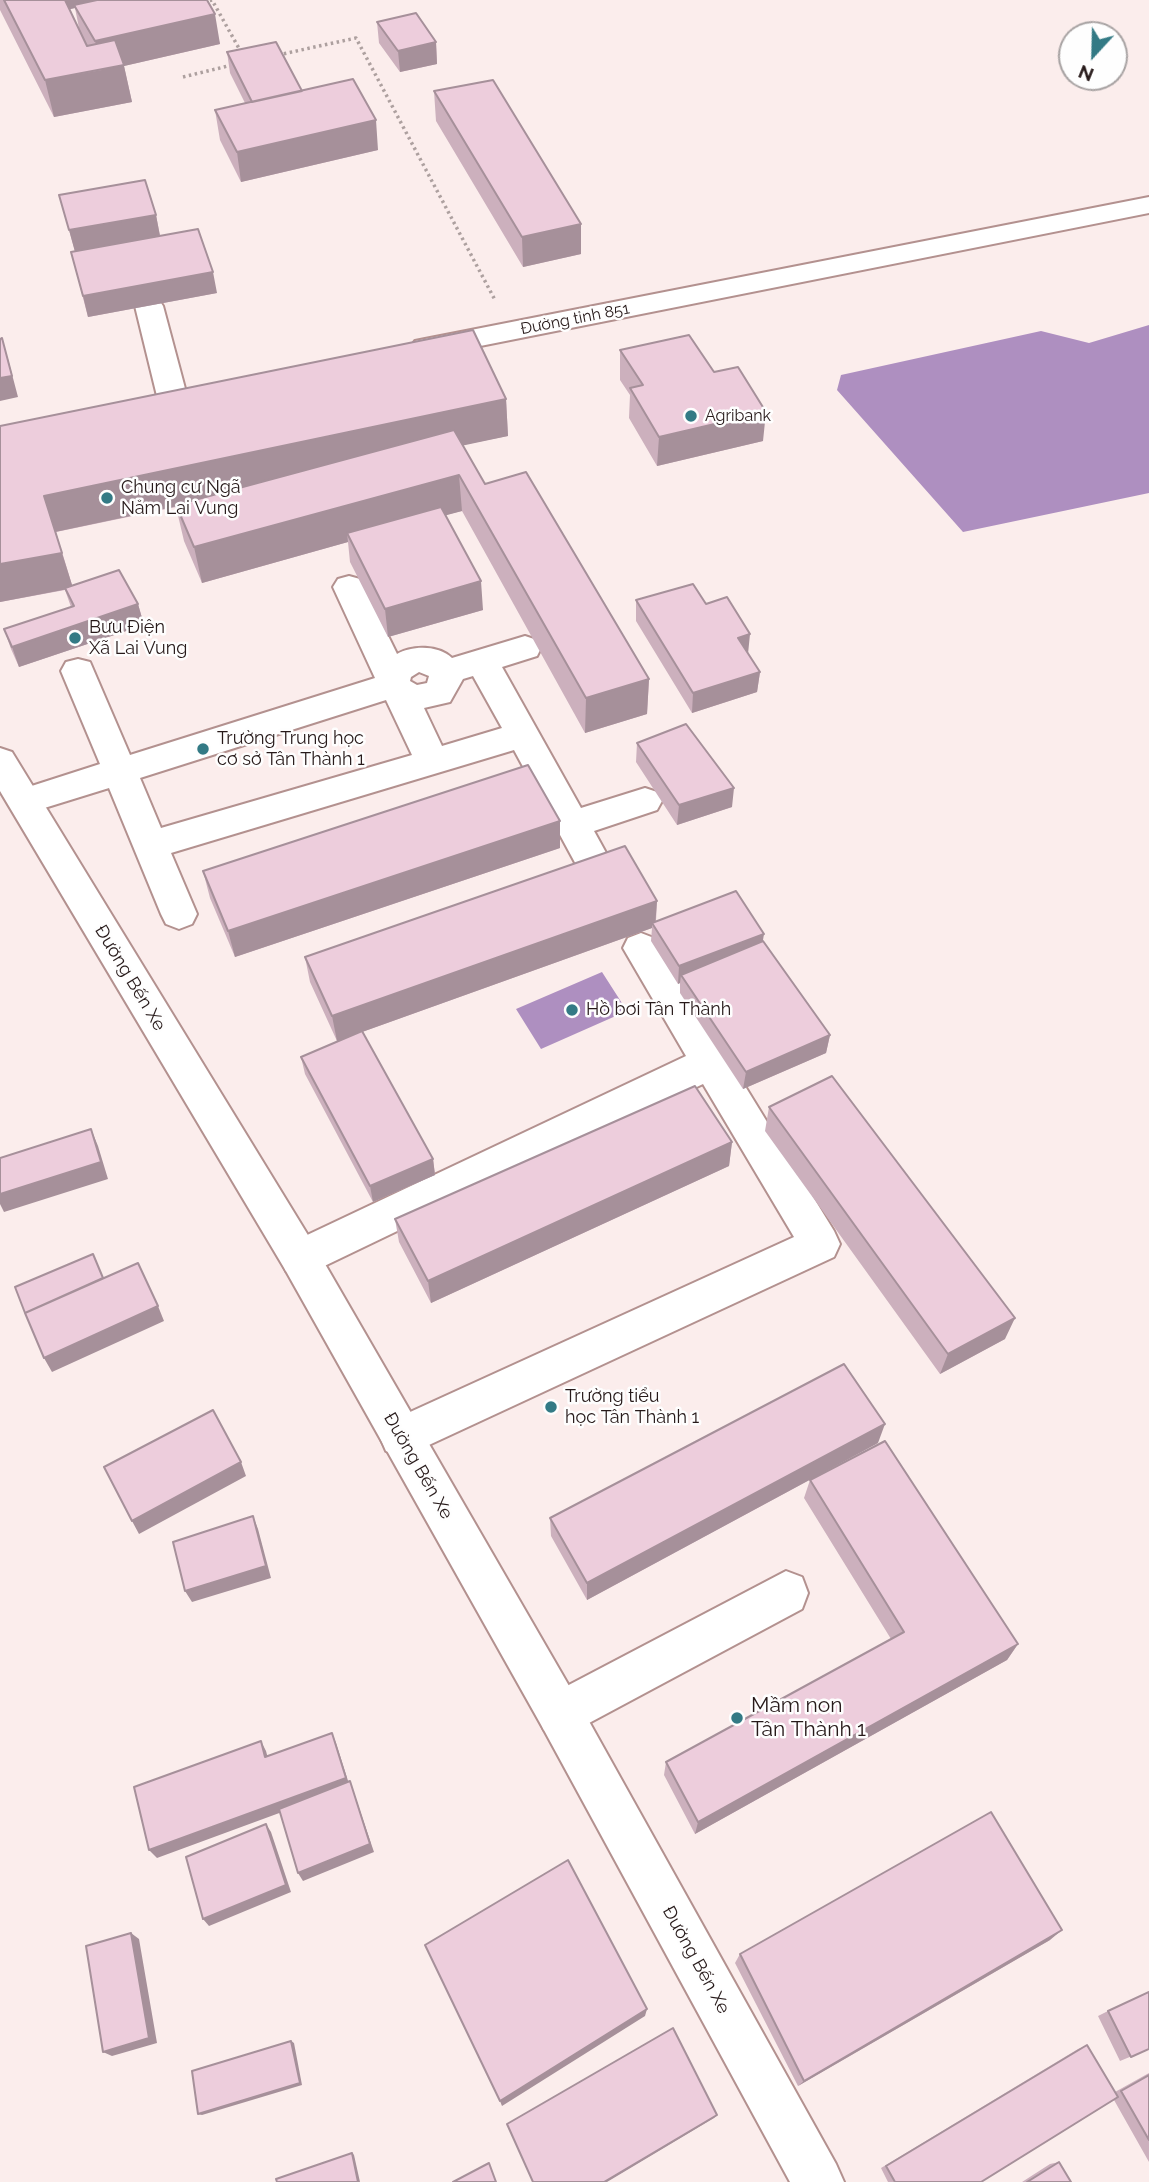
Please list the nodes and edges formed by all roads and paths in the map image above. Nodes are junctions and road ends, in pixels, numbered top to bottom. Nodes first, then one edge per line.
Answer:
1 (199, 3) edge
2 (271, 57) edge
3 (247, 62) edge
4 (234, 65) edge
5 (183, 77) dead end
6 (1149, 205) edge
7 (149, 306) edge
8 (512, 331) junction
9 (403, 352) edge
10 (172, 396) edge
11 (349, 587) dead end
12 (525, 648) dead end
13 (482, 661) junction
14 (78, 671) dead end
15 (395, 686) junction
16 (523, 735) junction
17 (0, 761) edge
18 (433, 762) junction
19 (120, 771) junction
20 (645, 800) dead end
21 (25, 801) junction
22 (572, 824) junction
23 (150, 845) junction
24 (598, 871) edge
25 (179, 914) dead end
26 (641, 948) dead end
27 (709, 1063) junction
28 (299, 1258) junction
29 (401, 1437) junction
30 (786, 1594) dead end
31 (560, 1714) junction
32 (818, 2182) edge

1 - 3 path
2 - 8 path
4 - 5 path
6 - 8 street, Đường tỉnh 851
7 - 10 street
8 - 9 street, Đường tỉnh 851
11 - 15 street
12 - 13 street
13 - 15 street
13 - 16 street
14 - 19 street
15 - 18 street
15 - 19 street
16 - 18 street
16 - 22 street
17 - 21 street, Đường Bến Xe
18 - 23 street
19 - 21 street
19 - 23 street
20 - 22 street
21 - 28 street, Đường Bến Xe
22 - 24 street
23 - 25 street
26 - 27 street
27 - 28 street
27 - 29 street
28 - 29 street, Đường Bến Xe
29 - 31 street, Đường Bến Xe
30 - 31 street
31 - 32 street, Đường Bến Xe

